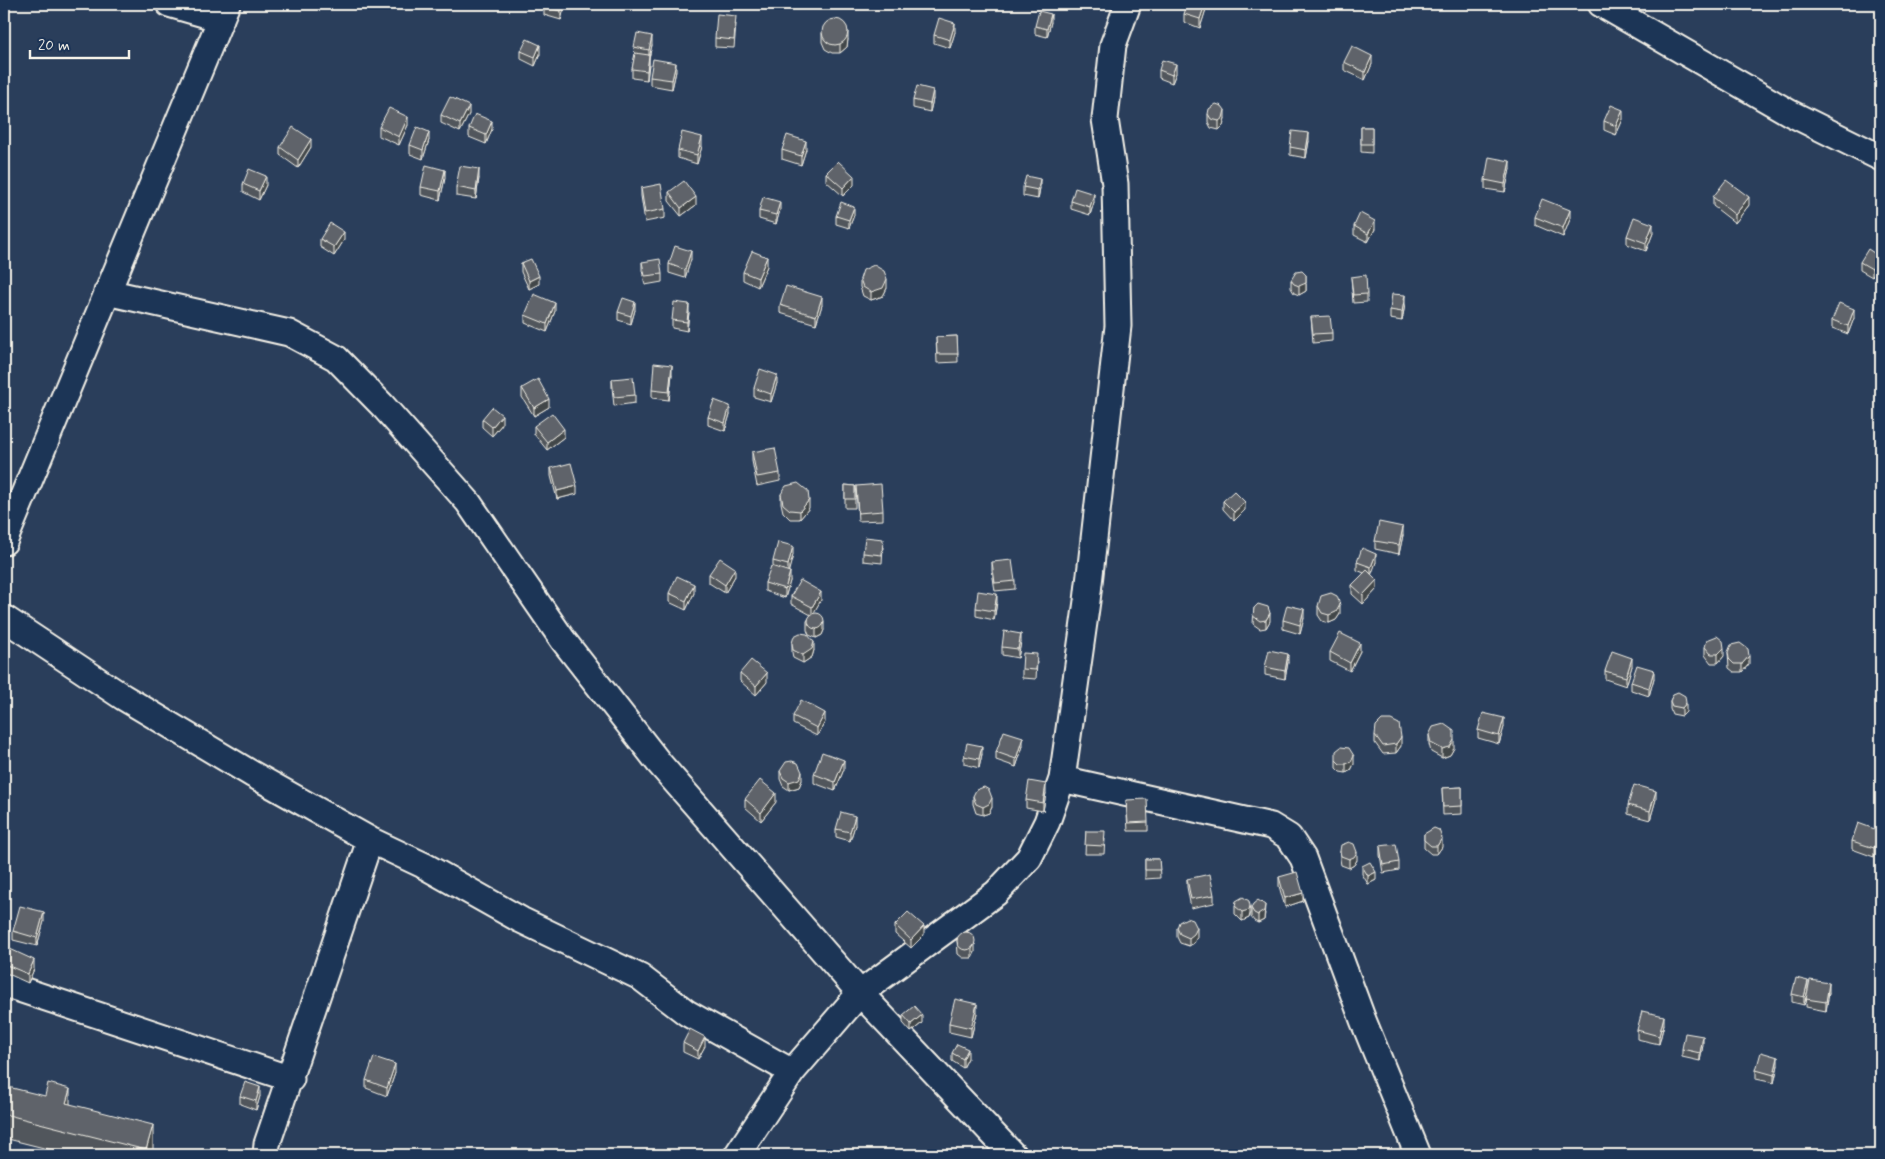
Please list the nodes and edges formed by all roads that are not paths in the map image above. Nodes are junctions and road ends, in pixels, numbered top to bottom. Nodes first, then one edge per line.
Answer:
1 (170, 4) edge
2 (1128, 4) edge
3 (1601, 4) edge
4 (224, 12) edge
5 (1881, 158) edge
6 (107, 292) junction
7 (4, 542) edge
8 (4, 618) edge
9 (1062, 779) junction
10 (370, 840) junction
11 (4, 984) edge
12 (860, 993) junction
13 (792, 1072) junction
14 (290, 1079) junction
15 (266, 1155) edge
16 (737, 1155) edge
17 (1013, 1155) edge
18 (1418, 1155) edge

1 - 4 street
2 - 9 street
3 - 5 street
4 - 6 street
6 - 7 street
6 - 12 street
8 - 10 street
9 - 12 street
9 - 18 street
10 - 13 street
10 - 14 street
11 - 14 street
12 - 13 street
12 - 17 street
13 - 16 street
14 - 15 street

